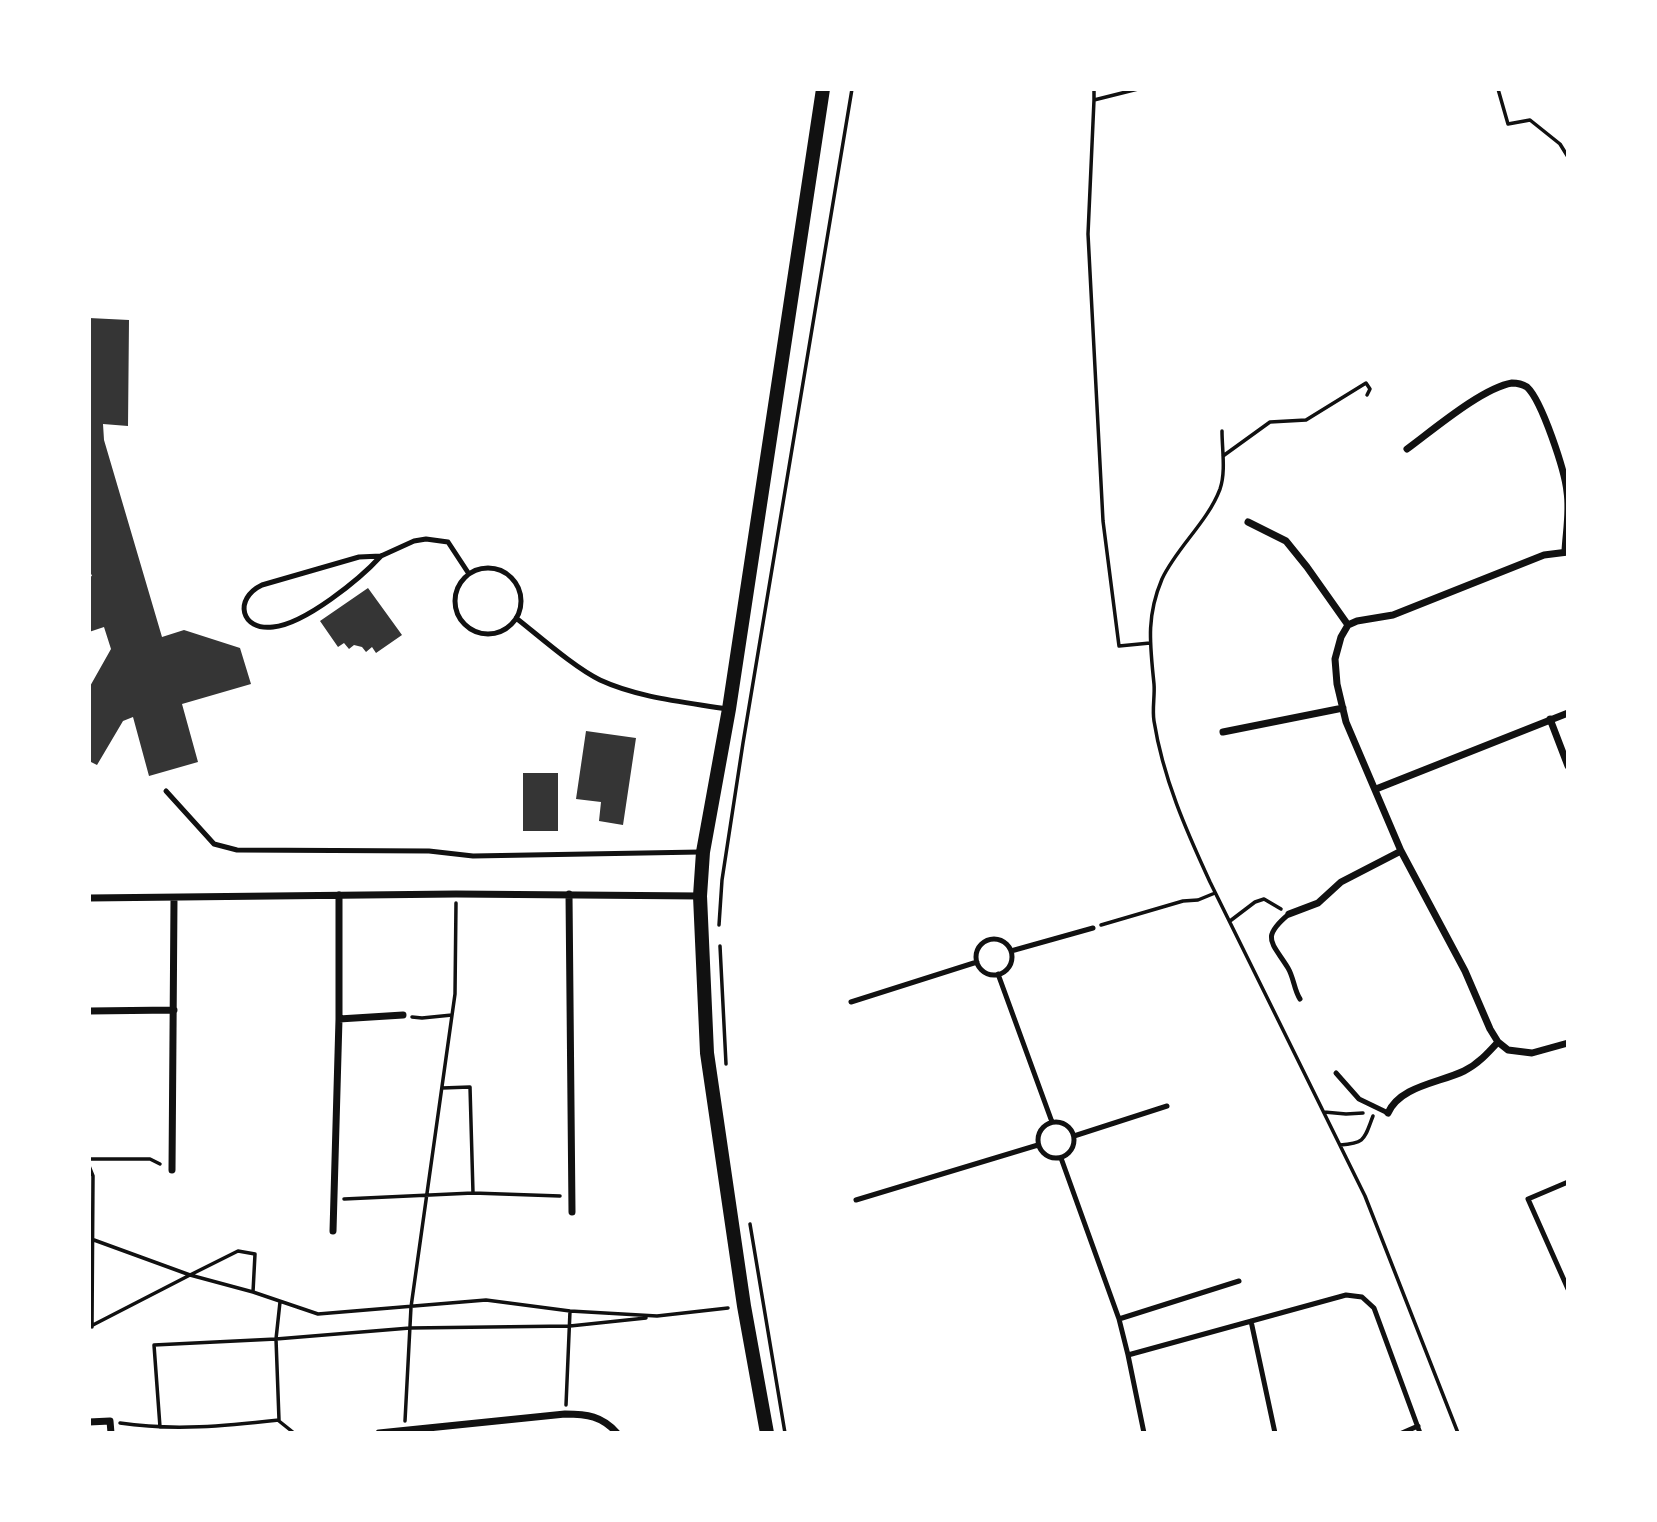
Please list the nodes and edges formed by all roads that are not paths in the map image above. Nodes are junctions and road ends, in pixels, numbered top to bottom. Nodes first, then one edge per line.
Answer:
1 (823, 89) edge
2 (1407, 449) dead end
3 (1248, 522) dead end
4 (1566, 552) edge
5 (382, 556) junction
6 (469, 574) junction
7 (516, 618) junction
8 (1348, 625) junction
9 (1343, 708) junction
10 (729, 709) junction
11 (1568, 713) edge
12 (1550, 719) junction
13 (1223, 732) dead end
14 (1568, 766) edge
15 (1376, 789) junction
16 (166, 791) dead end
17 (1401, 851) junction
18 (703, 852) junction
19 (569, 894) junction
20 (339, 895) junction
21 (700, 896) junction
22 (89, 898) edge
23 (174, 899) junction
24 (1289, 914) joint
25 (1093, 928) road end
26 (1011, 951) junction
27 (977, 962) junction
28 (998, 974) junction
29 (1300, 999) dead end
30 (851, 1002) dead end
31 (174, 1010) junction
32 (89, 1011) edge
33 (403, 1016) road end
34 (339, 1019) junction
35 (1498, 1042) junction
36 (1568, 1044) edge
37 (1336, 1073) dead end
38 (1167, 1106) dead end
39 (1388, 1113) joint
40 (1052, 1122) junction
41 (1074, 1136) junction
42 (1038, 1145) junction
43 (1061, 1158) junction
44 (172, 1170) road end
45 (1568, 1182) edge
46 (856, 1200) dead end
47 (572, 1212) dead end
48 (333, 1231) dead end
49 (1239, 1281) dead end
50 (1568, 1290) edge
51 (1119, 1319) junction
52 (1251, 1321) junction
53 (1128, 1355) junction
54 (89, 1422) edge
55 (1419, 1429) edge
56 (111, 1433) edge
57 (379, 1433) edge
58 (617, 1433) edge
59 (767, 1433) edge
60 (1143, 1433) edge
61 (1275, 1433) edge
62 (1402, 1433) edge

1 - 10 main road
2 - 4 street
3 - 8 street
4 - 8 street
5 - 5 lane
5 - 6 lane
6 - 7 lane
6 - 7 lane
7 - 10 lane
8 - 9 street
9 - 13 street
9 - 15 street
10 - 18 main road
11 - 12 street
12 - 14 street
12 - 15 street
15 - 17 street
16 - 18 lane
17 - 24 street
17 - 35 street
18 - 21 main road
19 - 20 street
19 - 21 street
19 - 47 street
20 - 23 street
20 - 34 street
21 - 59 main road
22 - 23 street
23 - 31 street
24 - 29 lane
25 - 26 lane
26 - 27 lane
26 - 28 lane
27 - 28 lane
27 - 30 lane
28 - 40 lane
31 - 32 street
31 - 44 street
33 - 34 street
34 - 48 street
35 - 36 street
35 - 39 street
37 - 39 lane
38 - 41 lane
40 - 41 lane
40 - 42 lane
41 - 43 lane
42 - 43 lane
42 - 46 lane
43 - 51 lane
45 - 50 lane
49 - 51 lane
51 - 53 lane
52 - 53 lane
52 - 55 lane
52 - 61 lane
53 - 60 lane
54 - 56 street
55 - 62 lane
57 - 58 street

